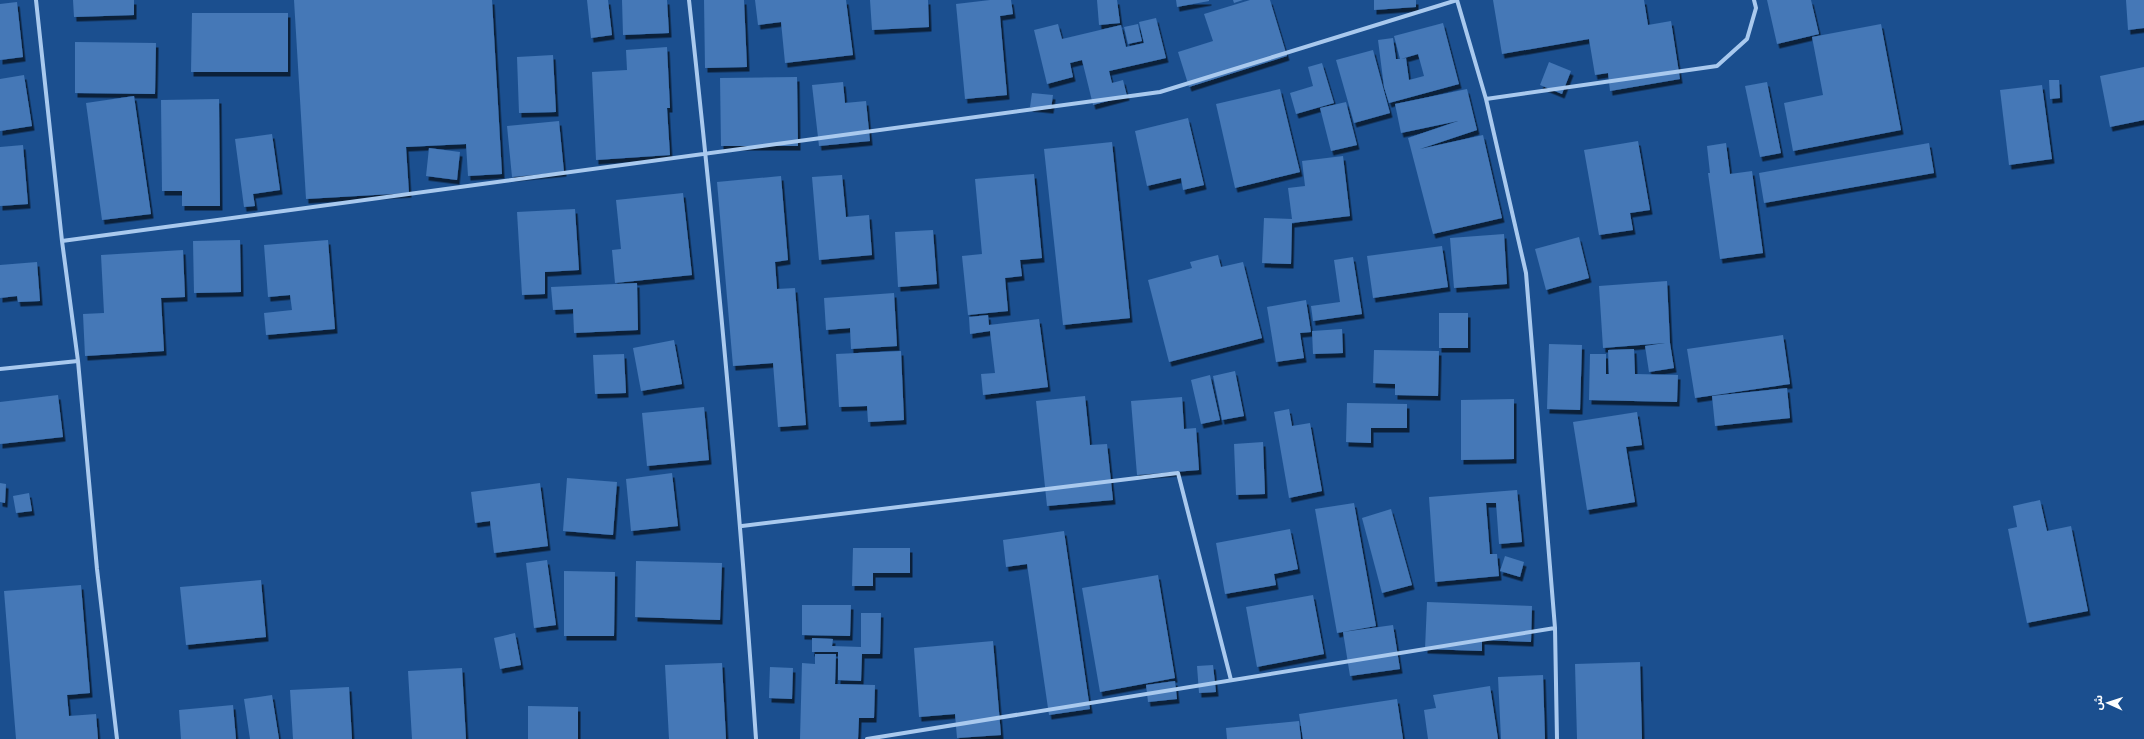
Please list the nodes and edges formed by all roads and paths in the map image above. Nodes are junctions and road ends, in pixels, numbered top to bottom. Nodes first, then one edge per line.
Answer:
1 (36, 0) edge
2 (689, 0) edge
3 (1457, 0) edge
4 (1754, 0) edge
5 (1486, 99) junction
6 (706, 152) junction
7 (62, 241) junction
8 (78, 361) junction
9 (0, 369) edge
10 (742, 526) junction
11 (1555, 628) junction
12 (1231, 680) junction
13 (117, 739) edge
14 (756, 739) edge
15 (867, 739) edge
16 (1557, 739) edge

1 - 7 street
2 - 6 street
3 - 5 street
3 - 6 street
4 - 5 street
5 - 11 street
6 - 7 street
6 - 10 street
7 - 8 street
8 - 9 street
8 - 13 street
10 - 12 street
10 - 14 street
11 - 12 street
11 - 16 street
12 - 15 street

